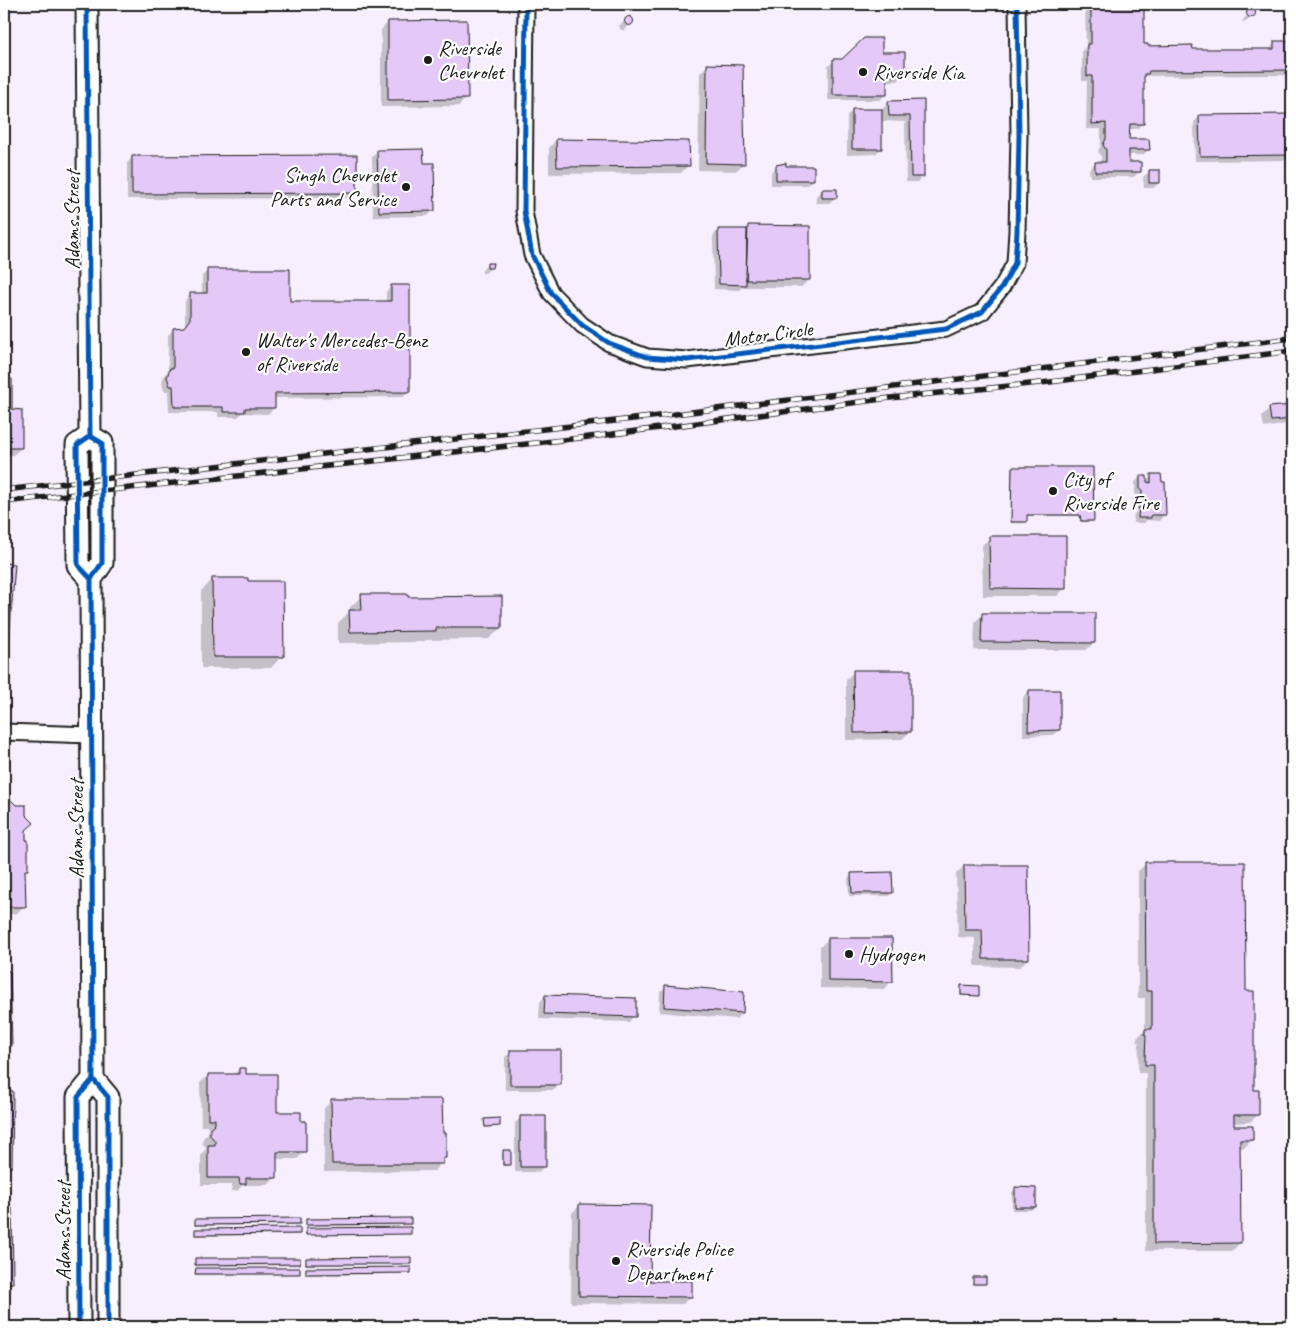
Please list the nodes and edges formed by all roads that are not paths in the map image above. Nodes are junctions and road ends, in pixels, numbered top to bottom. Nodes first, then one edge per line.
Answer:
1 (87, 4) edge
2 (526, 4) edge
3 (1017, 4) edge
4 (4, 732) edge
5 (91, 735) junction
6 (92, 1079) junction
7 (79, 1327) edge
8 (108, 1327) edge

1 - 5 main road, Adams Street
2 - 3 street, Motor Circle
4 - 5 street
5 - 6 main road, Adams Street
6 - 7 main road, Adams Street
6 - 8 main road

